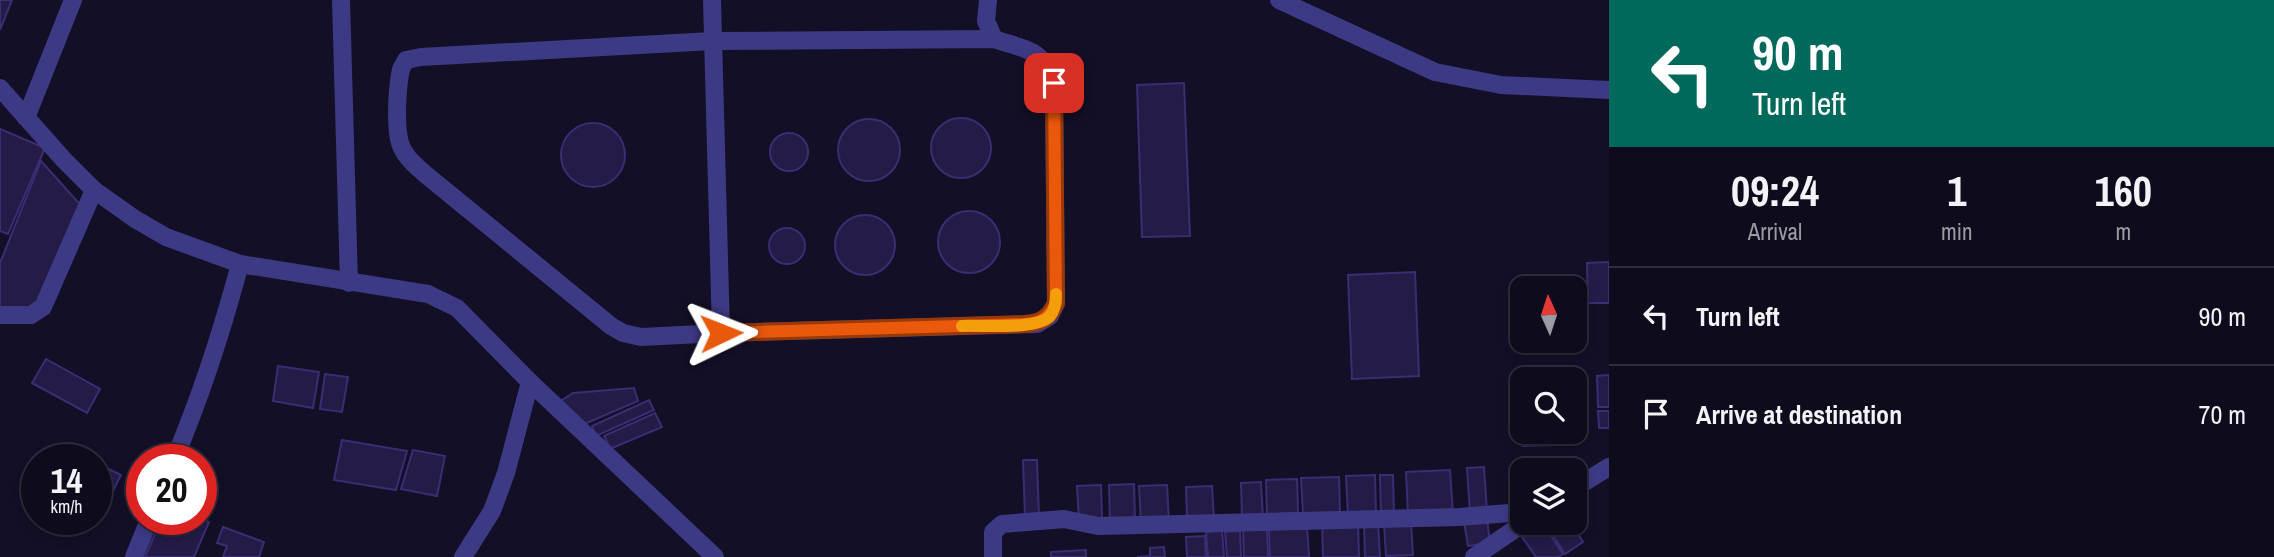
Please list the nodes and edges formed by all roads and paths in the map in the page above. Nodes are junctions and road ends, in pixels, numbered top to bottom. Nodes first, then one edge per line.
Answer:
1 (73, 0) edge
2 (341, 0) edge
3 (712, 0) edge
4 (988, 0) edge
5 (1279, 0) edge
6 (994, 39) junction
7 (712, 41) junction
8 (0, 88) edge
9 (1609, 90) edge
10 (26, 118) junction
11 (94, 190) junction
12 (240, 264) junction
13 (349, 283) junction
14 (0, 315) edge
15 (721, 333) junction
16 (530, 383) junction
17 (180, 444) edge
18 (1609, 467) edge
19 (1587, 481) edge
20 (1510, 513) edge
21 (1510, 533) edge
22 (143, 535) edge
23 (134, 557) edge
24 (463, 557) edge
25 (715, 557) edge
26 (993, 557) edge
27 (1474, 557) edge

1 - 10 street
2 - 13 street
3 - 7 street
4 - 6 street
5 - 9 street
6 - 7 street
6 - 15 street
7 - 15 street
7 - 15 street
8 - 10 street
10 - 11 street
11 - 12 street
11 - 14 street
12 - 13 street
12 - 17 street
13 - 16 street
16 - 24 street
16 - 25 street
18 - 19 street
20 - 26 street
21 - 27 street
22 - 23 street

